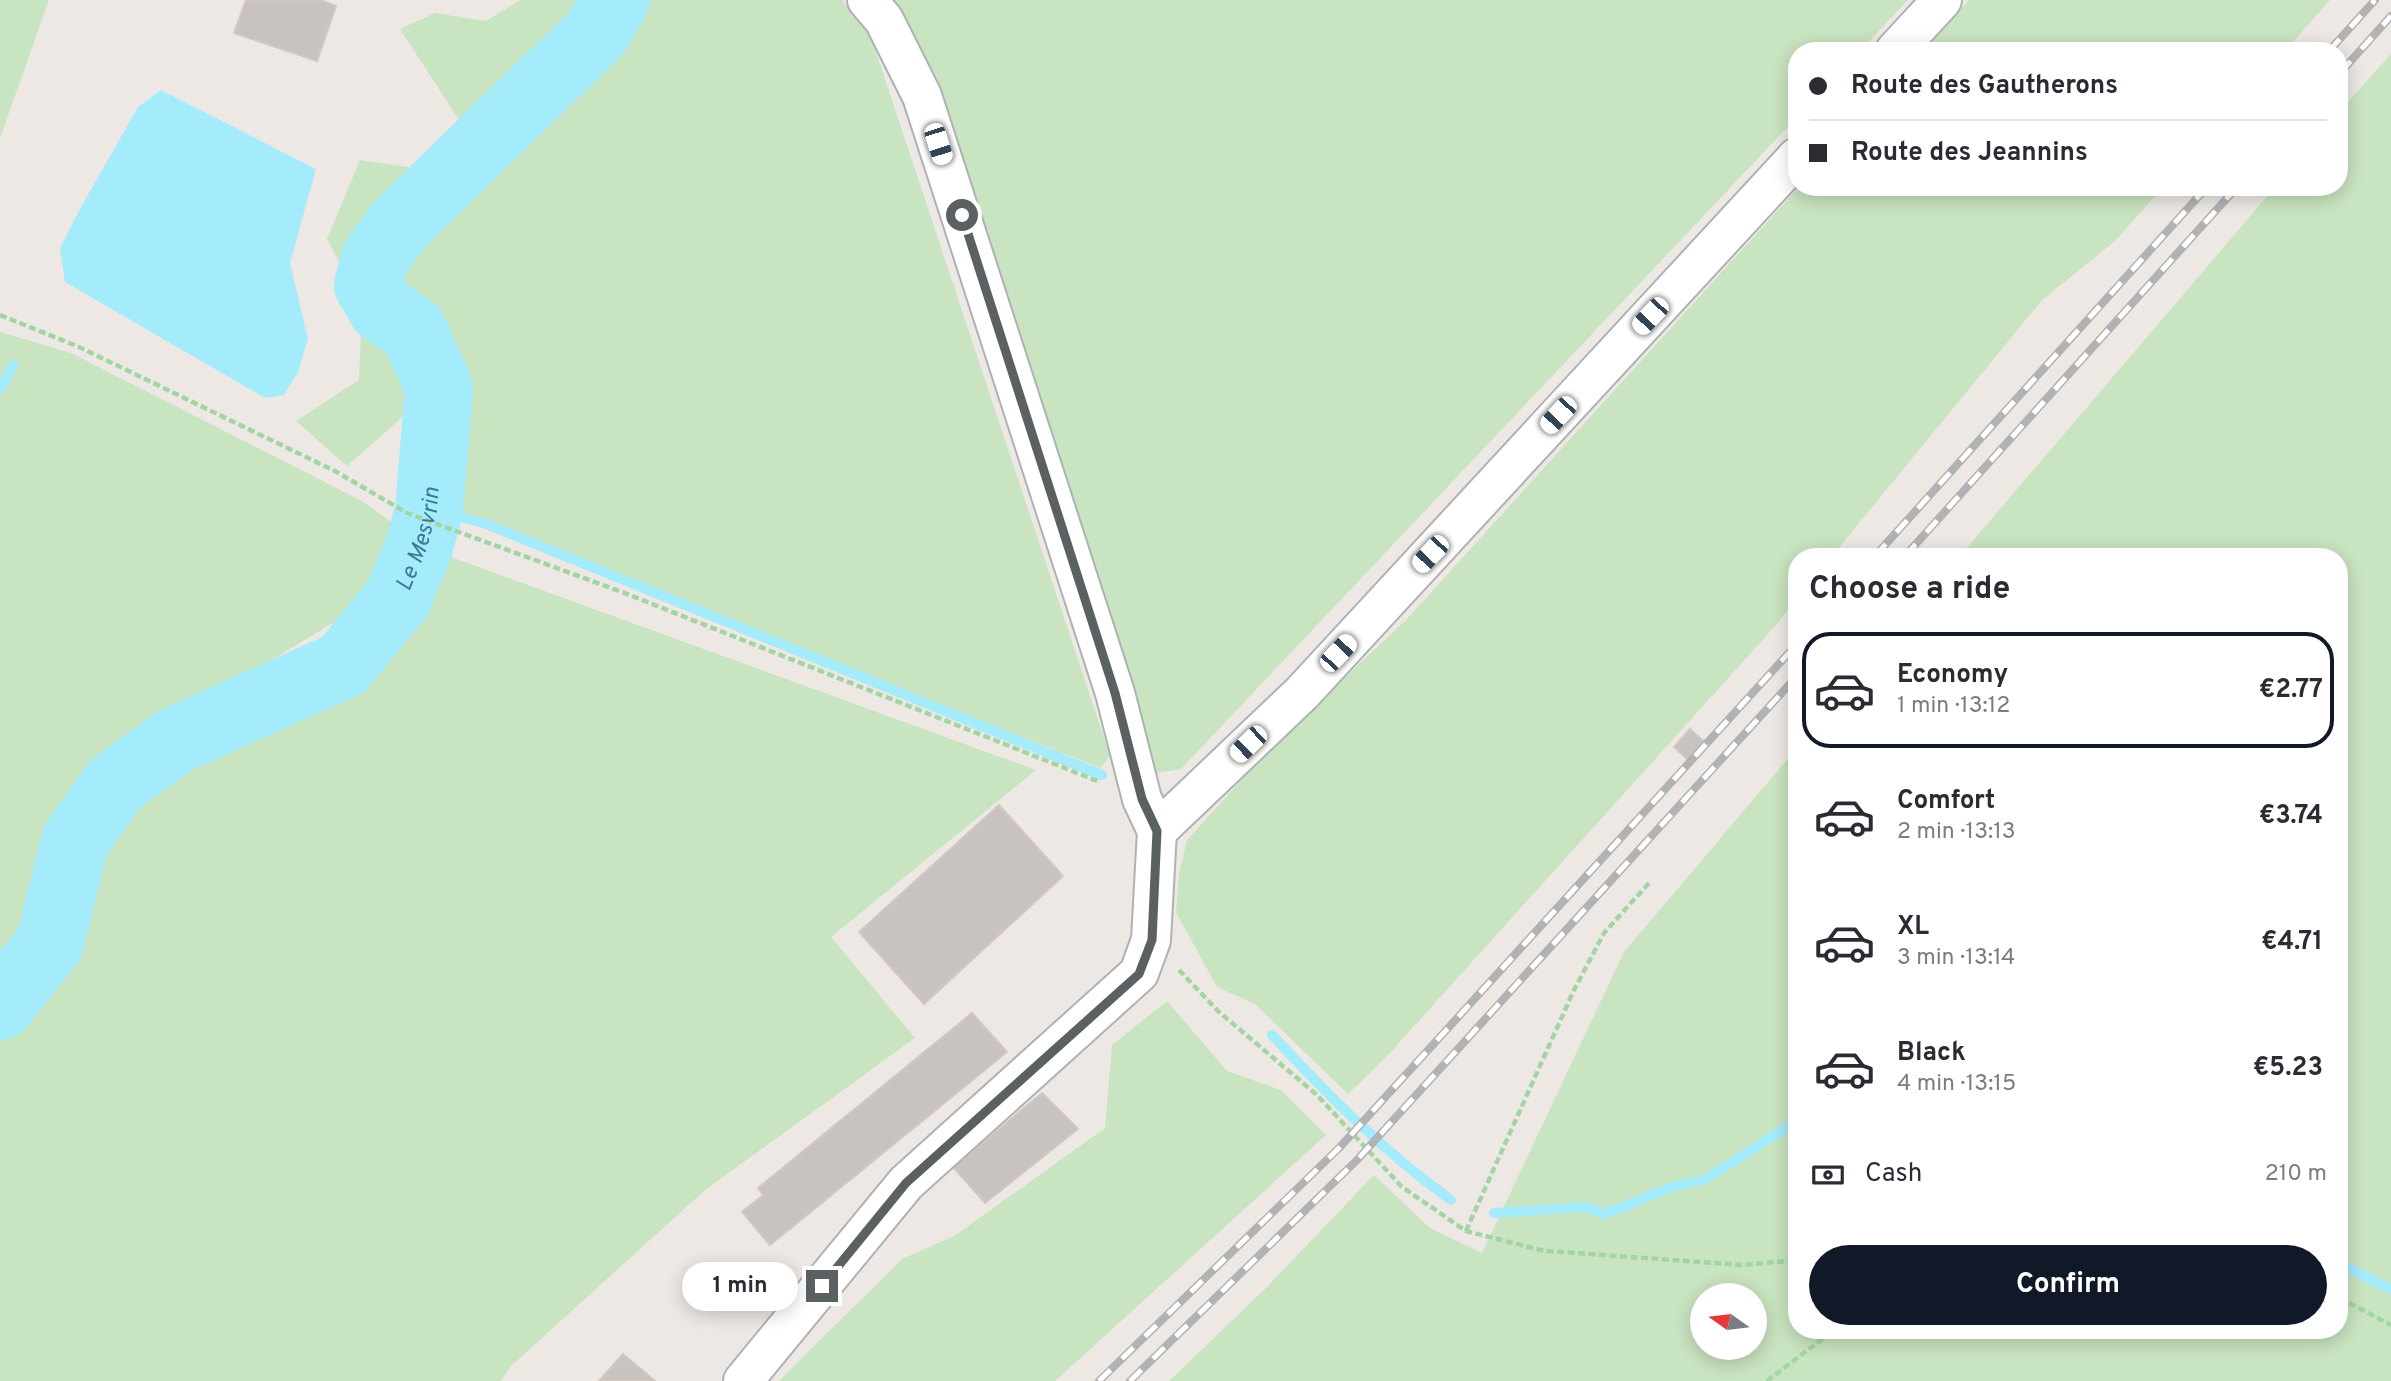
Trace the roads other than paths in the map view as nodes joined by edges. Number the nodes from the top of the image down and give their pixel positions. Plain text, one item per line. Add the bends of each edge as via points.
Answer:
1 (867, 0) edge
2 (1942, 0) edge
3 (1903, 42) edge
4 (1788, 167) edge
5 (1150, 815) junction
6 (743, 1381) edge

1 - 5 street via 884,20 922,96 1115,693
2 - 3 street
4 - 5 street via 1302,693
5 - 6 street via 1152,940 1139,974 906,1183

